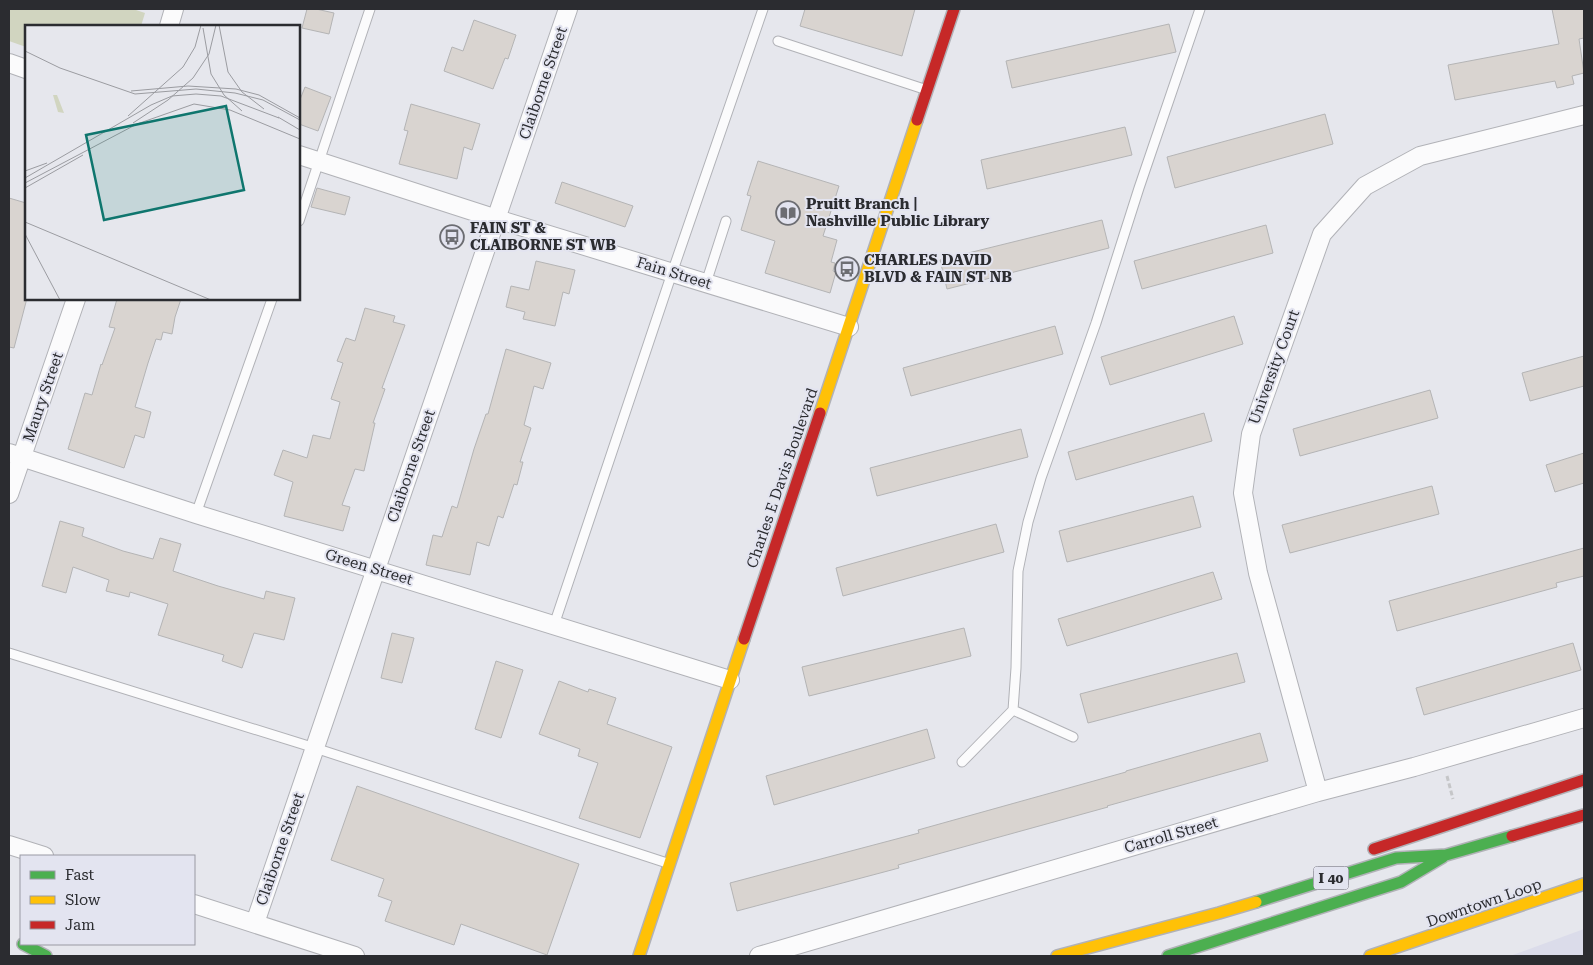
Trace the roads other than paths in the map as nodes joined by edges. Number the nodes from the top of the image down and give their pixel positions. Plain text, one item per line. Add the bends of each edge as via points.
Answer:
1 (174, 9) edge
2 (370, 9) edge
3 (568, 9) edge
4 (763, 9) edge
5 (954, 9) edge
6 (1200, 9) edge
7 (168, 25) edge
8 (778, 41) dead end
9 (9, 63) edge
10 (25, 69) edge
11 (927, 90) junction
12 (1584, 115) edge
13 (300, 155) edge
14 (320, 162) junction
15 (300, 218) edge
16 (497, 219) junction
17 (726, 221) dead end
18 (672, 272) junction
19 (706, 283) junction
20 (76, 300) edge
21 (272, 300) edge
22 (849, 327) junction
23 (15, 456) edge
24 (9, 494) edge
25 (196, 514) junction
26 (376, 569) junction
27 (554, 625) junction
28 (9, 654) edge
29 (730, 680) junction
30 (1013, 710) junction
31 (1584, 718) edge
32 (1073, 737) dead end
33 (315, 748) junction
34 (962, 762) dead end
35 (1584, 780) edge
36 (1318, 792) junction
37 (1584, 815) edge
38 (9, 845) edge
39 (1366, 851) dead end
40 (41, 855) edge
41 (1446, 855) junction
42 (670, 864) junction
43 (1584, 884) edge
44 (1260, 888) dead end
45 (195, 904) edge
46 (1218, 913) junction
47 (255, 923) junction
48 (26, 945) edge
49 (1394, 949) junction
50 (46, 956) edge
51 (355, 956) edge
52 (639, 956) edge
53 (759, 956) edge
54 (1057, 956) edge
55 (1168, 956) edge
56 (1370, 956) edge
57 (1378, 956) edge

1 - 7 street
2 - 14 lane
3 - 16 street, Claiborne Street
4 - 18 lane
5 - 11 main road, Charles E Davis Boulevard
6 - 30 lane via 1028,522 1018,572
8 - 11 lane
9 - 10 street
11 - 22 main road, Charles E Davis Boulevard
12 - 36 street, University Court via 1420,156 1365,186 1322,234 1251,434 1243,493 1258,573
13 - 14 street, Fain Street
14 - 15 lane
14 - 16 street, Fain Street
16 - 18 street, Fain Street
16 - 26 street, Claiborne Street
17 - 19 lane
18 - 19 street, Fain Street
18 - 27 lane
19 - 22 street, Fain Street
20 - 23 street, Maury Street
21 - 25 lane
22 - 29 main road, Charles E Davis Boulevard
23 - 24 street, Maury Street
23 - 25 street, Green Street
25 - 26 street, Green Street
26 - 27 street, Green Street
26 - 33 street, Claiborne Street
27 - 29 street, Green Street
28 - 33 lane
29 - 42 main road, Charles E Davis Boulevard
30 - 32 lane
30 - 34 lane
31 - 36 street, Carroll Street
33 - 42 lane
33 - 47 street, Claiborne Street
35 - 39 main road
36 - 53 street, Carroll Street
37 - 41 main road, I 40
38 - 40 street
41 - 46 main road, I 40 via 1396,858
41 - 55 main road via 1401,882
42 - 52 main road, Charles E Davis Boulevard
43 - 49 main road, Downtown Loop
44 - 46 main road
45 - 47 street
46 - 54 main road, I 40
47 - 51 street
48 - 50 main road
49 - 56 main road
49 - 57 main road

